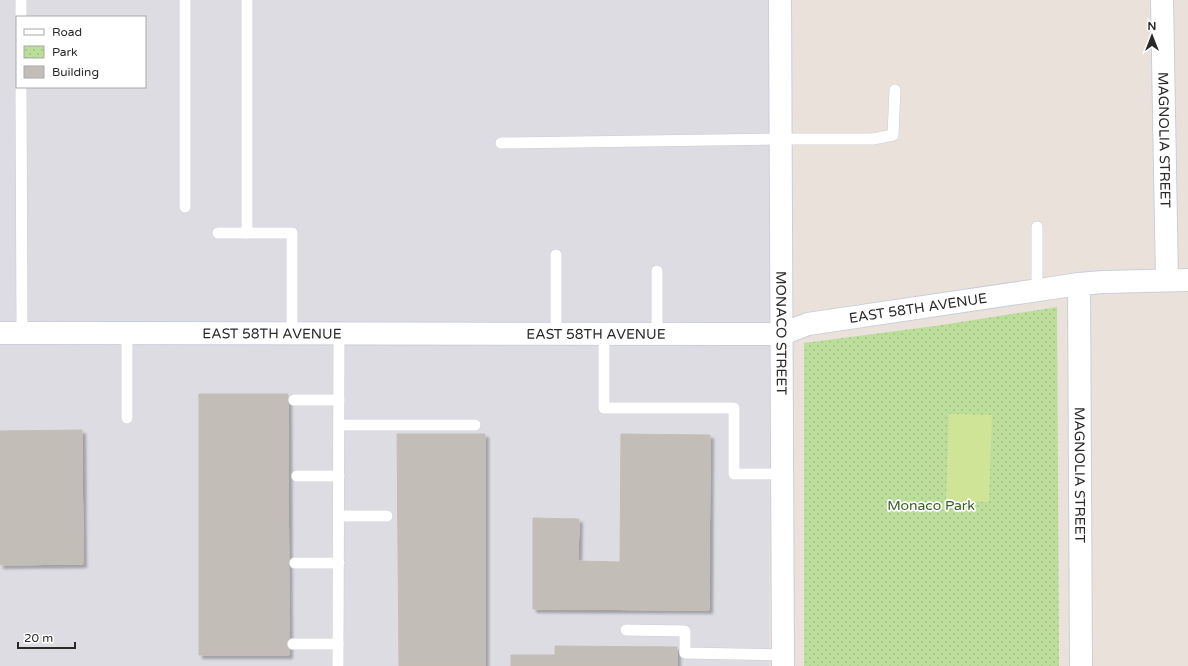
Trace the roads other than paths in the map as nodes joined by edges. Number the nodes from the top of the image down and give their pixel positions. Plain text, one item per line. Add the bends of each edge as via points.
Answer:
1 (21, 0) edge
2 (185, 0) edge
3 (247, 0) edge
4 (780, 0) edge
5 (1162, 0) edge
6 (21, 16) edge
7 (22, 88) edge
8 (895, 90) dead end
9 (781, 139) junction
10 (501, 143) dead end
11 (185, 207) dead end
12 (1037, 227) dead end
13 (218, 233) dead end
14 (247, 233) junction
15 (556, 255) dead end
16 (657, 271) dead end
17 (1178, 280) edge
18 (1079, 284) junction
19 (1037, 289) junction
20 (0, 333) edge
21 (22, 333) junction
22 (127, 333) junction
23 (292, 333) junction
24 (339, 333) junction
25 (556, 333) junction
26 (604, 333) junction
27 (657, 333) junction
28 (782, 334) junction
29 (294, 400) dead end
30 (339, 400) junction
31 (127, 418) dead end
32 (339, 425) junction
33 (475, 425) dead end
34 (782, 474) junction
35 (297, 476) dead end
36 (339, 476) junction
37 (339, 516) junction
38 (387, 516) dead end
39 (295, 563) dead end
40 (339, 563) junction
41 (626, 630) dead end
42 (293, 644) dead end
43 (338, 644) junction
44 (783, 661) edge
45 (338, 666) edge
46 (1082, 666) edge

1 - 6 lane
2 - 11 lane
3 - 14 lane
4 - 9 street, MONACO STREET
5 - 17 street, MAGNOLIA STREET
7 - 21 lane
8 - 9 lane via 893,135 873,139
9 - 10 lane
9 - 28 street, MONACO STREET
12 - 19 lane
13 - 14 lane
14 - 23 lane via 292,233
15 - 25 lane
16 - 27 lane
17 - 18 street, EAST 58TH AVENUE
18 - 19 street, EAST 58TH AVENUE
18 - 46 street, MAGNOLIA STREET
19 - 28 street, EAST 58TH AVENUE via 808,324
20 - 21 street, EAST 58TH AVENUE
21 - 22 street, EAST 58TH AVENUE
22 - 23 street, EAST 58TH AVENUE
22 - 31 lane
23 - 24 street, EAST 58TH AVENUE
24 - 25 street, EAST 58TH AVENUE
24 - 30 lane
25 - 26 street, EAST 58TH AVENUE
26 - 27 street, EAST 58TH AVENUE
26 - 34 lane via 604,408 734,408 734,474
27 - 28 street, EAST 58TH AVENUE
28 - 34 street, MONACO STREET
29 - 30 lane
30 - 32 lane
32 - 33 lane
32 - 36 lane
34 - 44 street, MONACO STREET
35 - 36 lane
36 - 37 lane
37 - 38 lane
37 - 40 lane
39 - 40 lane
40 - 43 lane
41 - 44 lane via 685,631 685,653
42 - 43 lane
43 - 45 lane

